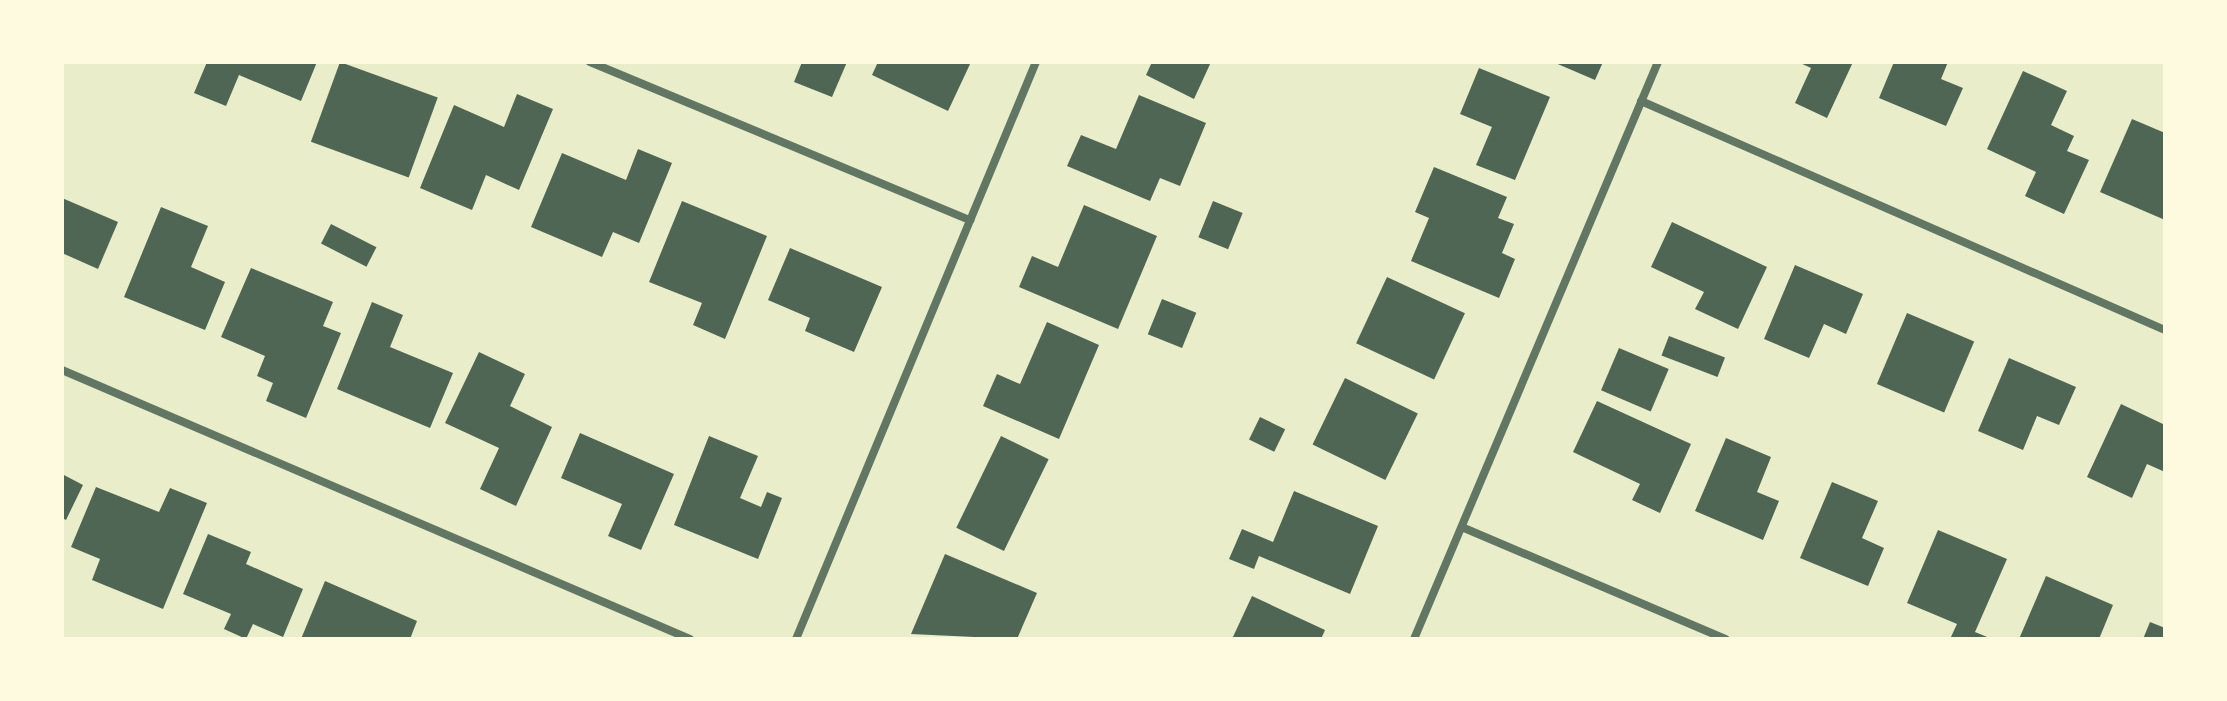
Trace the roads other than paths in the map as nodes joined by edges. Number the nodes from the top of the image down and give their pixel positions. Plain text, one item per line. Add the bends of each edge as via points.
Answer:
1 (590, 62) edge
2 (1036, 62) edge
3 (1658, 62) edge
4 (1641, 101) junction
5 (970, 220) junction
6 (2165, 330) edge
7 (62, 370) edge
8 (1464, 528) junction
9 (690, 639) edge
10 (796, 639) edge
11 (1414, 639) edge
12 (1725, 639) edge

1 - 5 street
2 - 5 street
3 - 4 street
4 - 6 street
4 - 8 street
5 - 10 street
7 - 9 street
8 - 11 street
8 - 12 street

